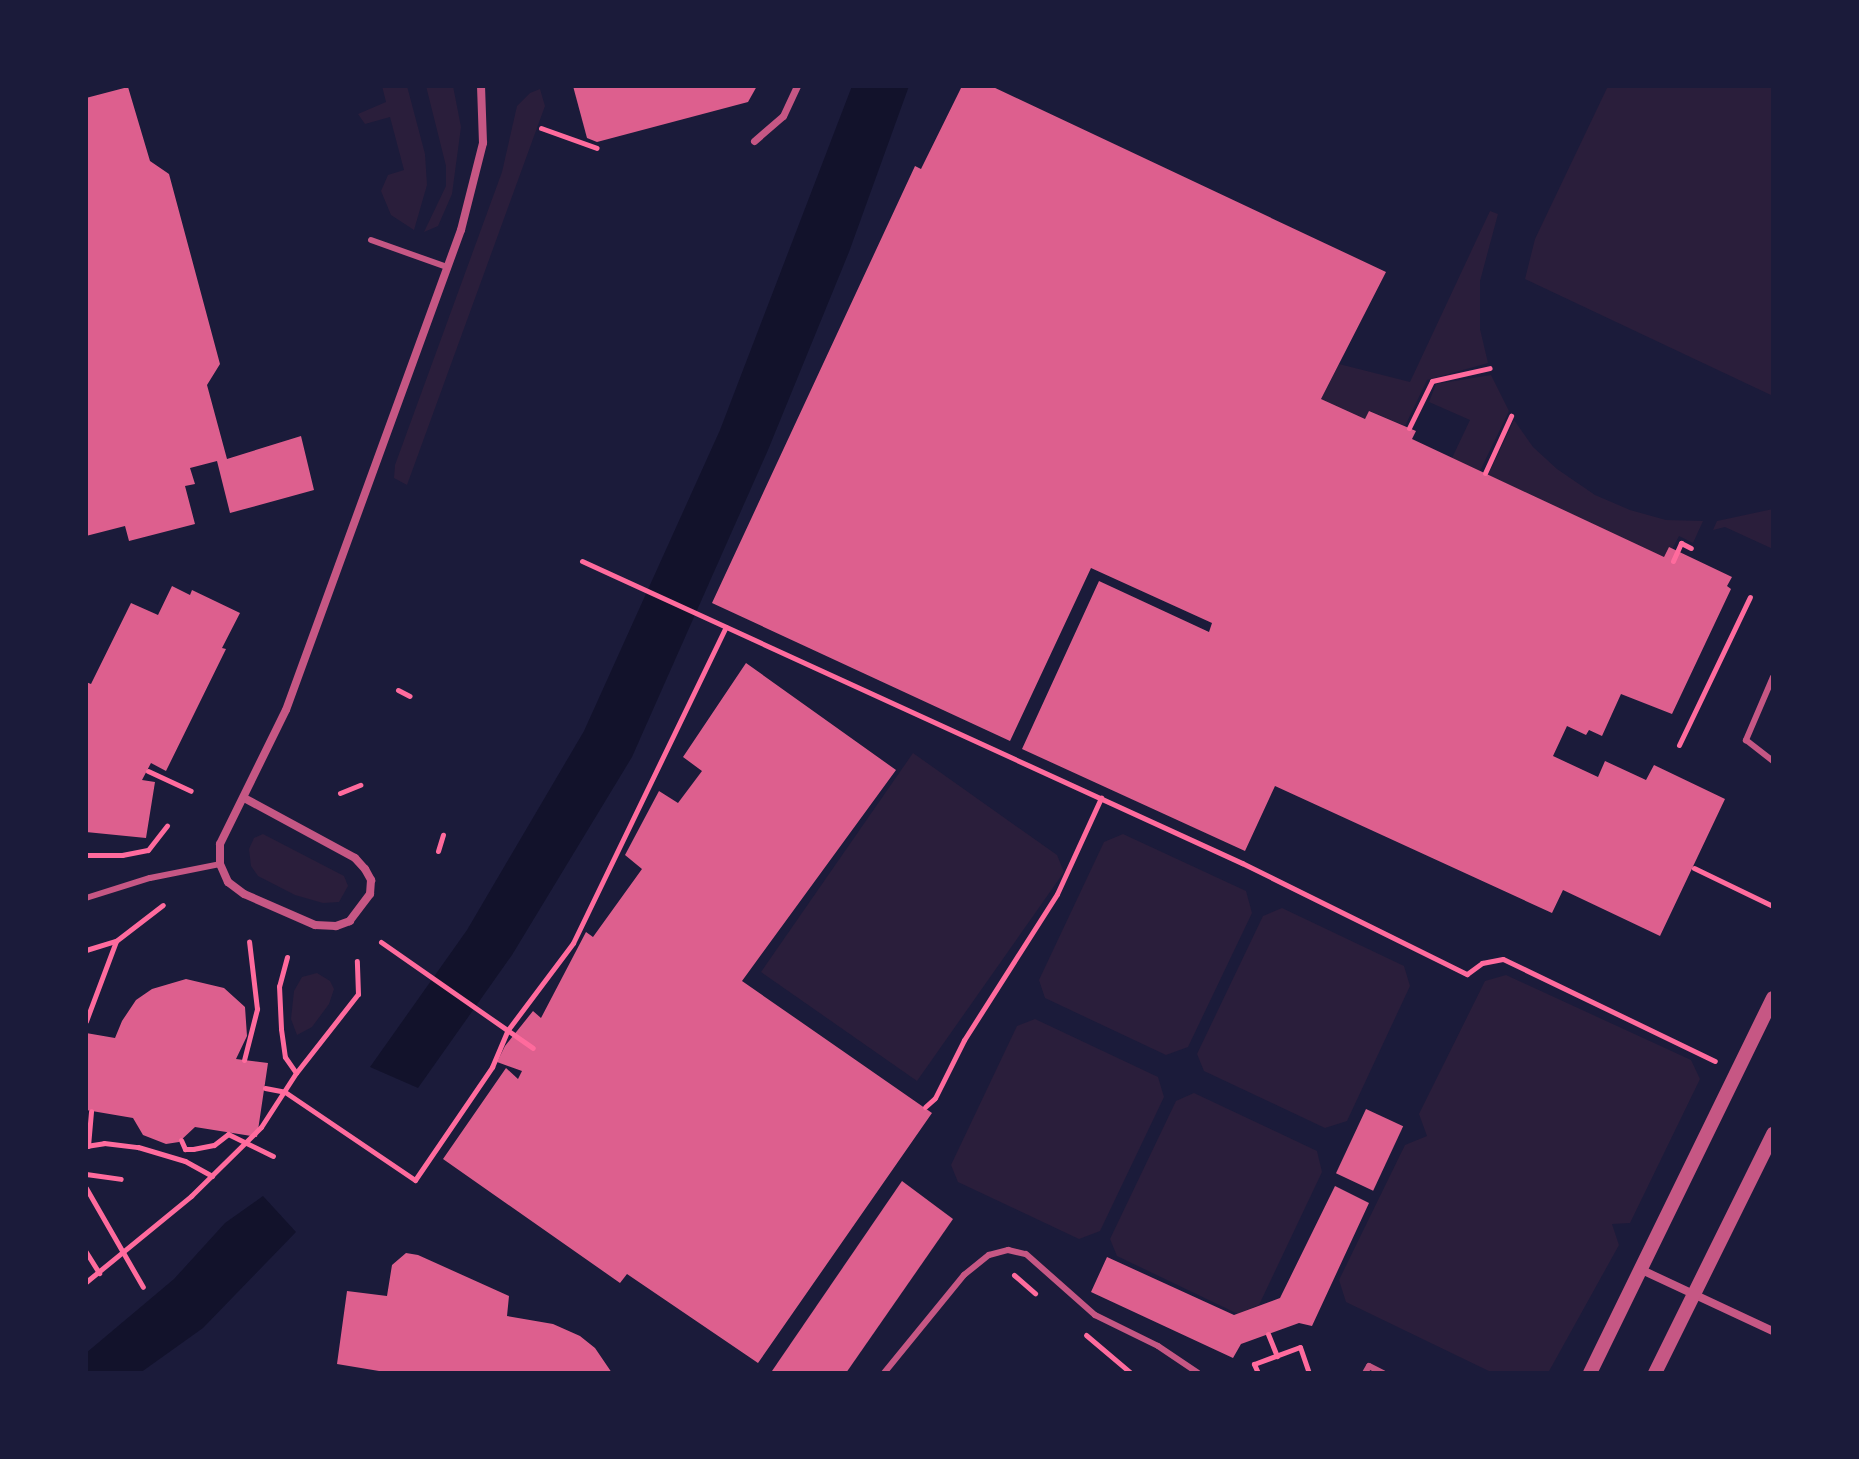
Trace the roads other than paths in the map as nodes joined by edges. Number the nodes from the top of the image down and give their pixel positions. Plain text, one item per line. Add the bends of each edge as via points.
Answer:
1 (481, 86) edge
2 (797, 86) edge
3 (754, 141) dead end
4 (371, 240) dead end
5 (447, 267) junction
6 (1773, 677) edge
7 (1773, 761) edge
8 (246, 799) junction
9 (220, 864) junction
10 (86, 898) edge
11 (1773, 998) edge
12 (1773, 1134) edge
13 (1642, 1270) junction
14 (1695, 1295) junction
15 (1773, 1331) edge
16 (884, 1373) edge
17 (1198, 1373) edge
18 (1365, 1373) edge
19 (1383, 1373) edge
20 (1590, 1373) edge
21 (1655, 1373) edge

1 - 5 street via 479,170
2 - 3 street via 783,116
4 - 5 lane
5 - 8 street via 286,710
6 - 7 lane via 1746,740
8 - 9 street via 220,844
8 - 9 street via 355,858 371,880 370,894 350,921 315,925 244,894 228,882
9 - 10 lane
11 - 13 street
12 - 14 street
13 - 14 street
13 - 20 street
14 - 15 street
14 - 21 street
16 - 17 lane via 964,1275 989,1255 1008,1250 1026,1254 1095,1315
18 - 19 lane via 1369,1366

